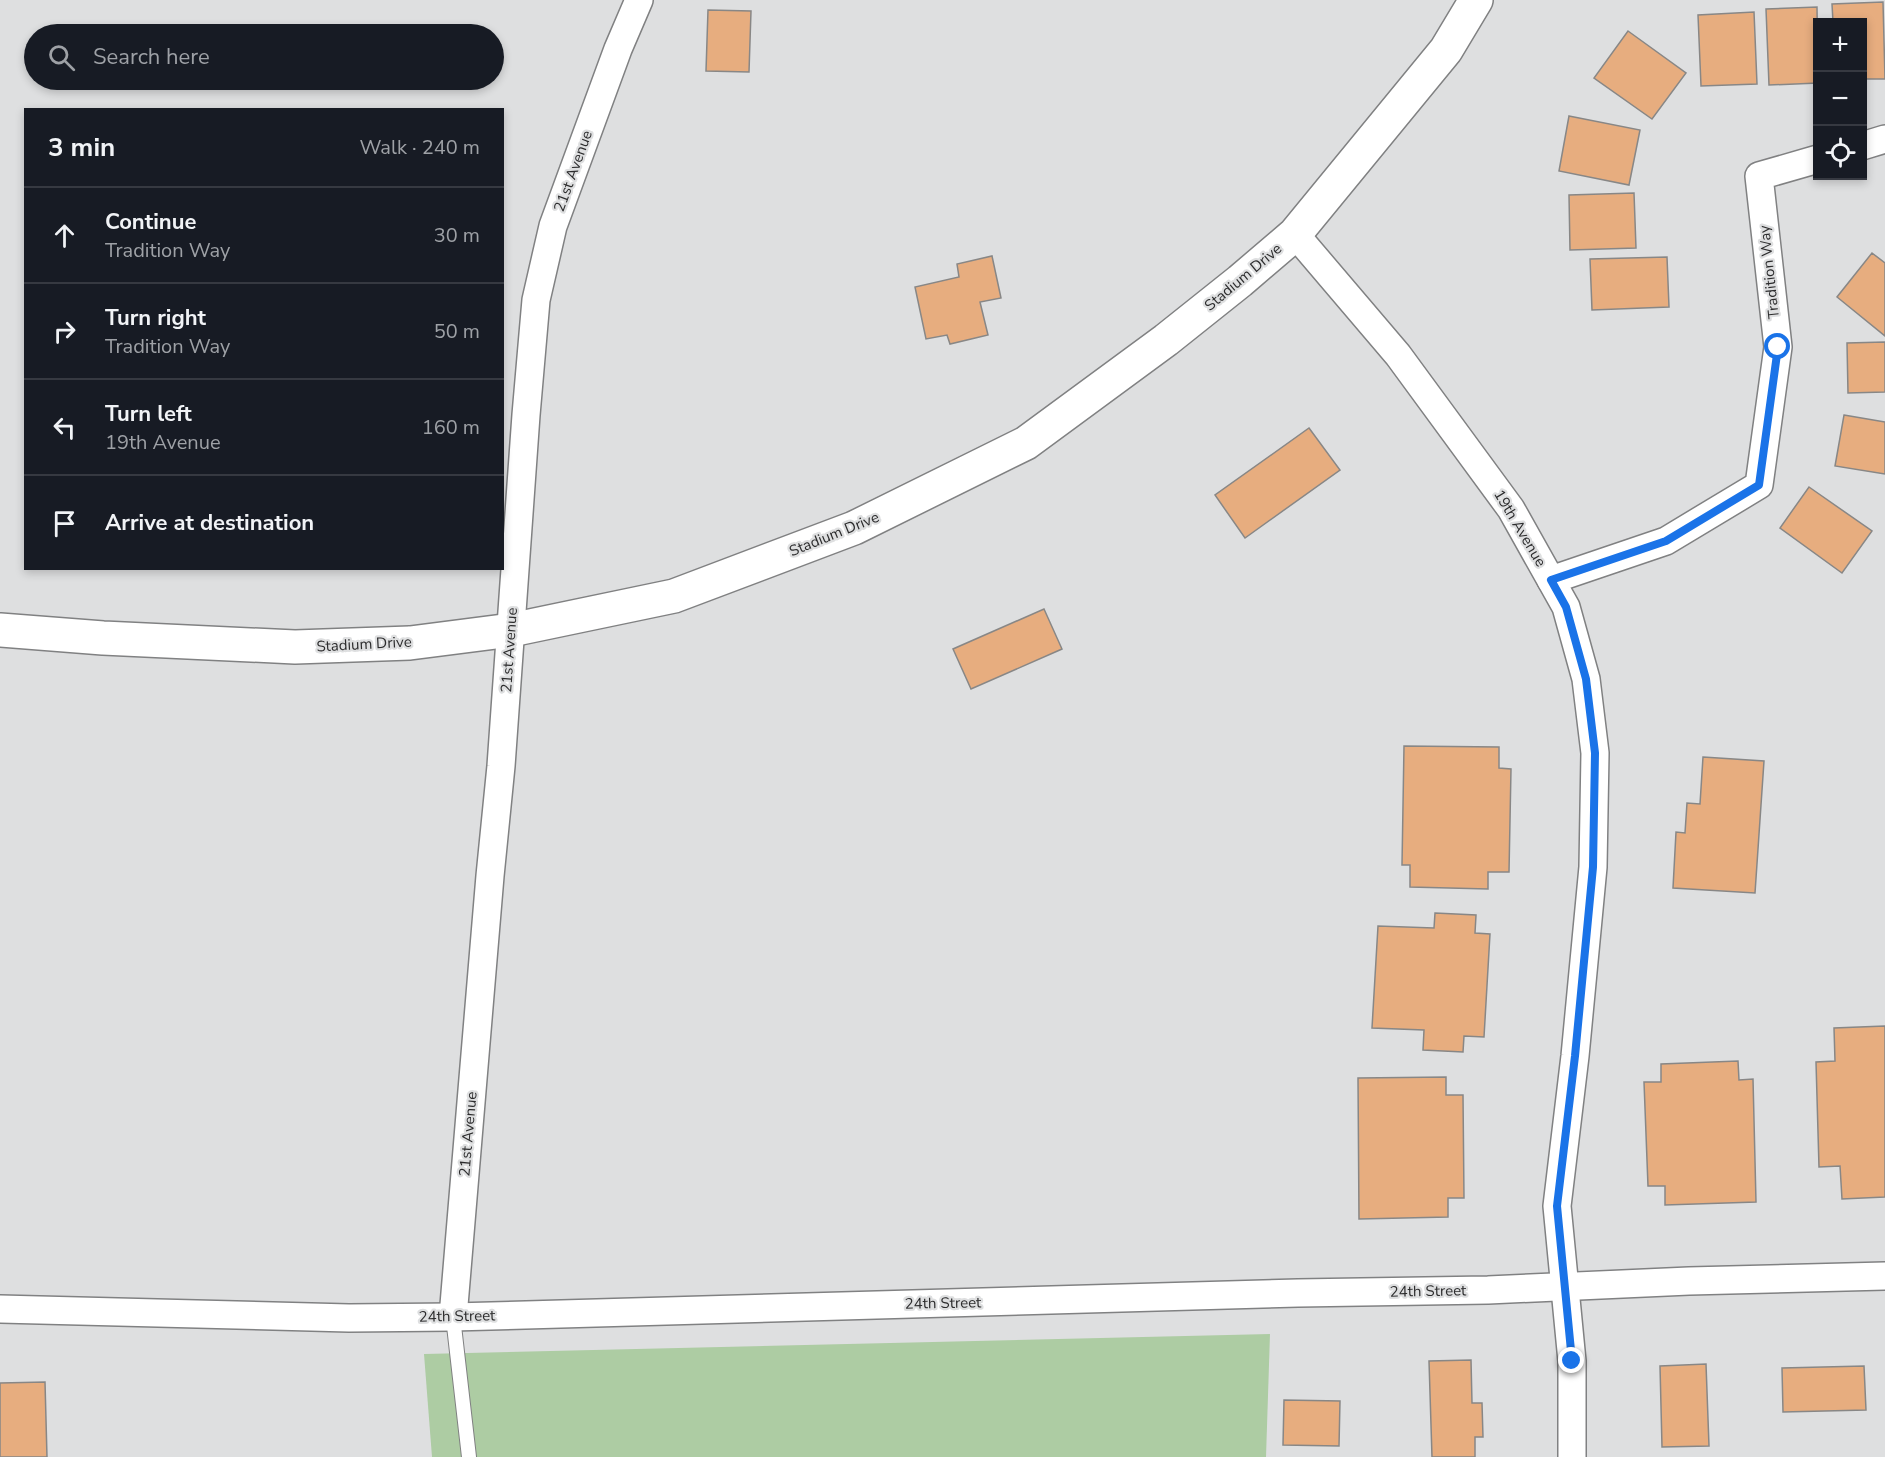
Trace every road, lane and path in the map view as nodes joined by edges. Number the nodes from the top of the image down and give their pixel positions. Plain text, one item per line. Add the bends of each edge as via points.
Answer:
1 (639, 0) edge
2 (1476, 0) edge
3 (1885, 139) edge
4 (1867, 145) edge
5 (1813, 160) edge
6 (1295, 234) junction
7 (1551, 580) junction
8 (0, 630) edge
9 (511, 630) junction
10 (1885, 1276) edge
11 (1564, 1287) junction
12 (0, 1309) edge
13 (453, 1317) junction
14 (469, 1457) edge
15 (1572, 1457) edge

1 - 9 street, 21st Avenue via 553,226 536,300
2 - 6 street, Stadium Drive via 1446,50
3 - 4 street
5 - 7 street, Tradition Way via 1759,176 1778,347 1759,485 1666,541
6 - 7 street, 19th Avenue via 1398,355 1511,509
6 - 9 street, Stadium Drive via 1175,332 1026,443 854,528 674,596
7 - 11 street, 19th Avenue via 1566,607 1586,679 1595,753 1593,867 1557,1206
8 - 9 street, Stadium Drive via 295,647 410,643
9 - 13 street, 21st Avenue
10 - 11 street, 24th Street
11 - 13 street, 24th Street
11 - 15 street, 19th Avenue via 1572,1361
12 - 13 street, 24th Street
13 - 14 lane

